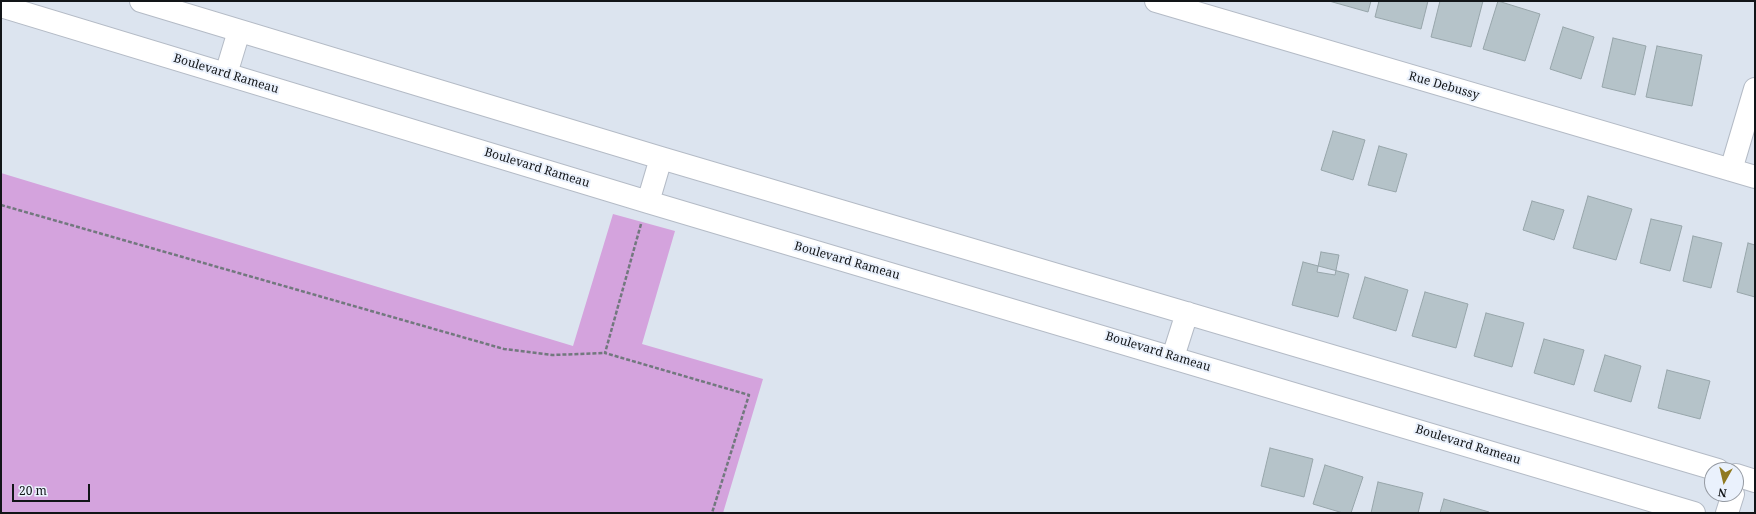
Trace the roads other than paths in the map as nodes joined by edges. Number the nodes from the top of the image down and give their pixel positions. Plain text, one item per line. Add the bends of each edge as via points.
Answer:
1 (141, 1) edge
2 (1156, 1) edge
3 (1, 6) edge
4 (239, 31) junction
5 (226, 74) junction
6 (1755, 89) edge
7 (661, 158) junction
8 (1731, 170) junction
9 (1755, 177) edge
10 (645, 210) junction
11 (1186, 313) junction
12 (1173, 357) junction
13 (1704, 466) edge
14 (1732, 502) edge
15 (1694, 513) edge
16 (1728, 513) edge

1 - 4 street
2 - 8 street, Rue Debussy
3 - 5 street, Boulevard Rameau
4 - 5 street
4 - 7 street
5 - 10 street, Boulevard Rameau
6 - 8 street
7 - 10 street
7 - 11 street
8 - 9 street, Rue Debussy
10 - 12 street, Boulevard Rameau
11 - 12 street
11 - 13 street
12 - 15 street, Boulevard Rameau
14 - 16 street

